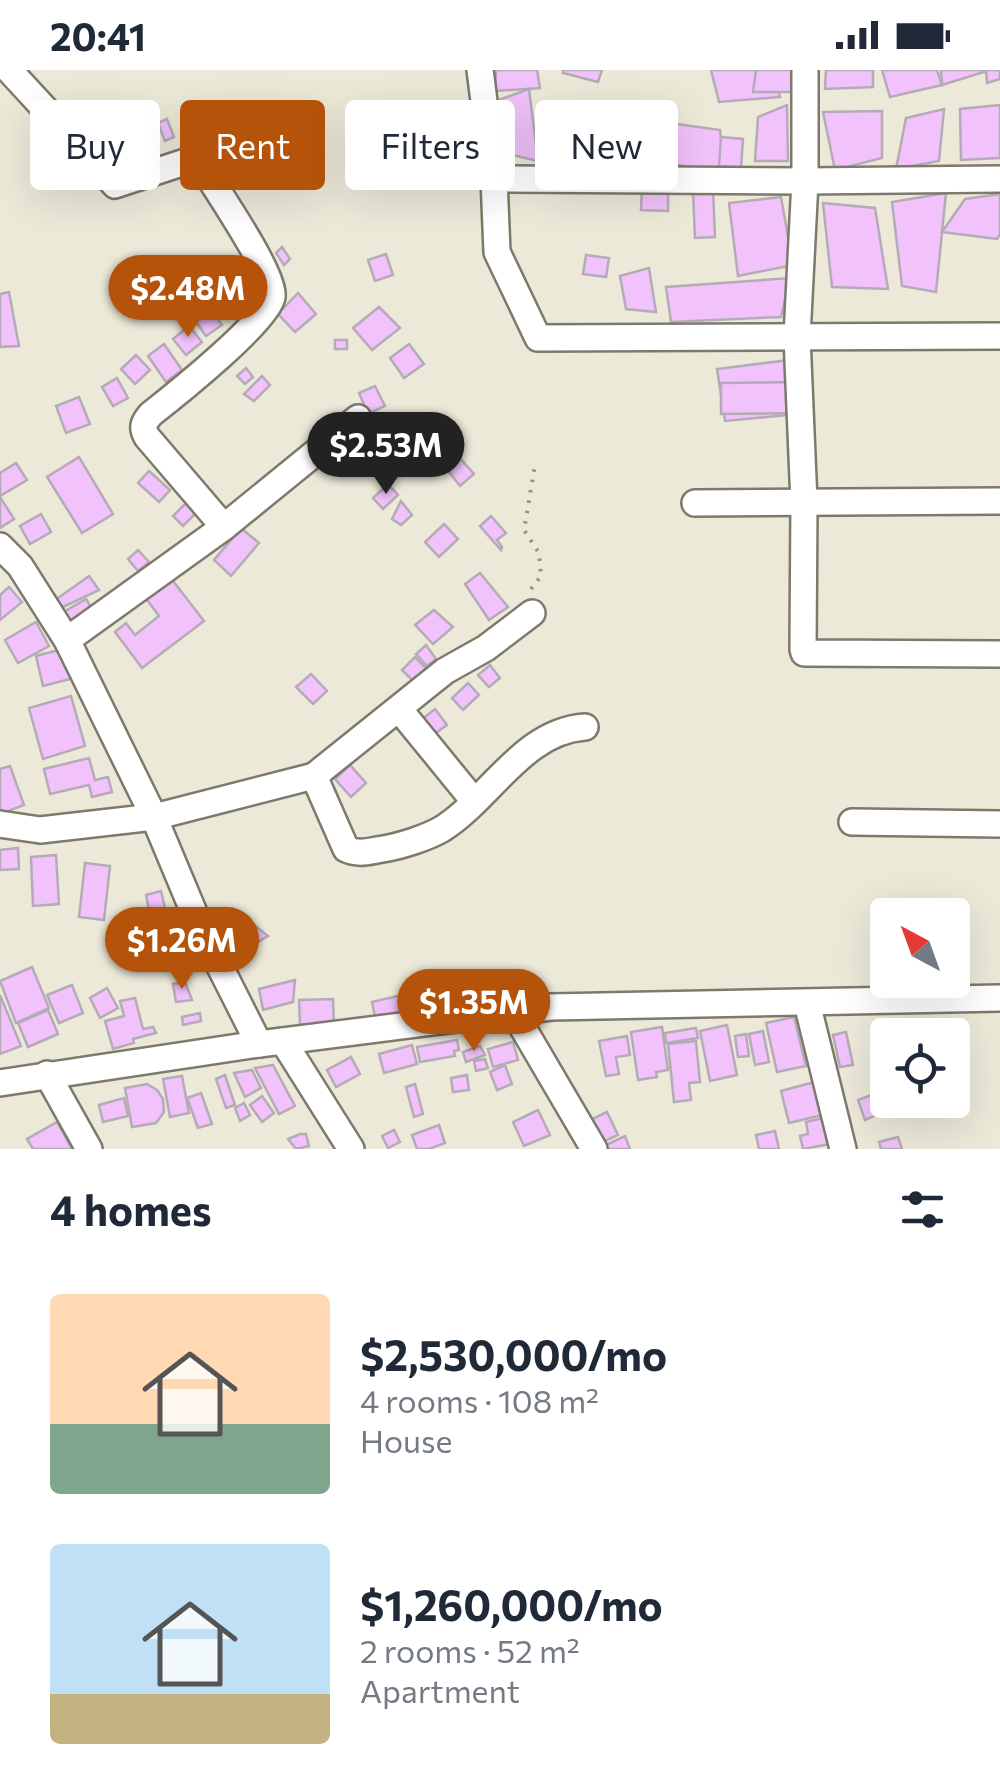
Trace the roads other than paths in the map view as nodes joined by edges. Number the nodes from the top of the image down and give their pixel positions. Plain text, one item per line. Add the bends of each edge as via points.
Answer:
1 (10, 70) edge
2 (480, 70) edge
3 (805, 70) edge
4 (484, 100) edge
5 (515, 178) edge
6 (1000, 179) edge
7 (805, 181) junction
8 (494, 190) edge
9 (1000, 336) edge
10 (798, 337) junction
11 (358, 418) dead end
12 (1000, 501) edge
13 (696, 503) dead end
14 (804, 503) junction
15 (224, 527) junction
16 (0, 546) edge
17 (532, 613) road end
18 (68, 640) junction
19 (1000, 654) edge
20 (399, 709) junction
21 (584, 727) dead end
22 (314, 776) junction
23 (474, 801) junction
24 (154, 817) junction
25 (852, 822) dead end
26 (0, 824) edge
27 (1000, 824) edge
28 (1000, 998) edge
29 (807, 1003) junction
30 (513, 1011) junction
31 (271, 1042) junction
32 (48, 1074) junction
33 (0, 1083) edge
34 (89, 1149) edge
35 (350, 1149) edge
36 (594, 1149) edge
37 (843, 1149) edge

1 - 15 street via 115,185 196,162 256,252 272,290 269,304 218,360 151,414 143,431
2 - 4 street
3 - 7 street
5 - 7 street
6 - 7 street
7 - 10 street
8 - 10 street via 497,252 538,338
9 - 10 street
10 - 14 street
11 - 15 street
12 - 14 street
13 - 14 street
14 - 19 street via 804,652
15 - 18 street
16 - 18 street
17 - 20 street
18 - 24 street
20 - 22 street
20 - 23 street
21 - 23 street via 540,743
22 - 23 street via 346,849 356,854 441,829
22 - 24 street
24 - 26 street via 40,830
24 - 31 street via 200,927
25 - 27 street
28 - 29 street
29 - 30 street
29 - 37 street
30 - 31 street
30 - 36 street
31 - 32 street
31 - 35 street
32 - 33 street
32 - 34 street

